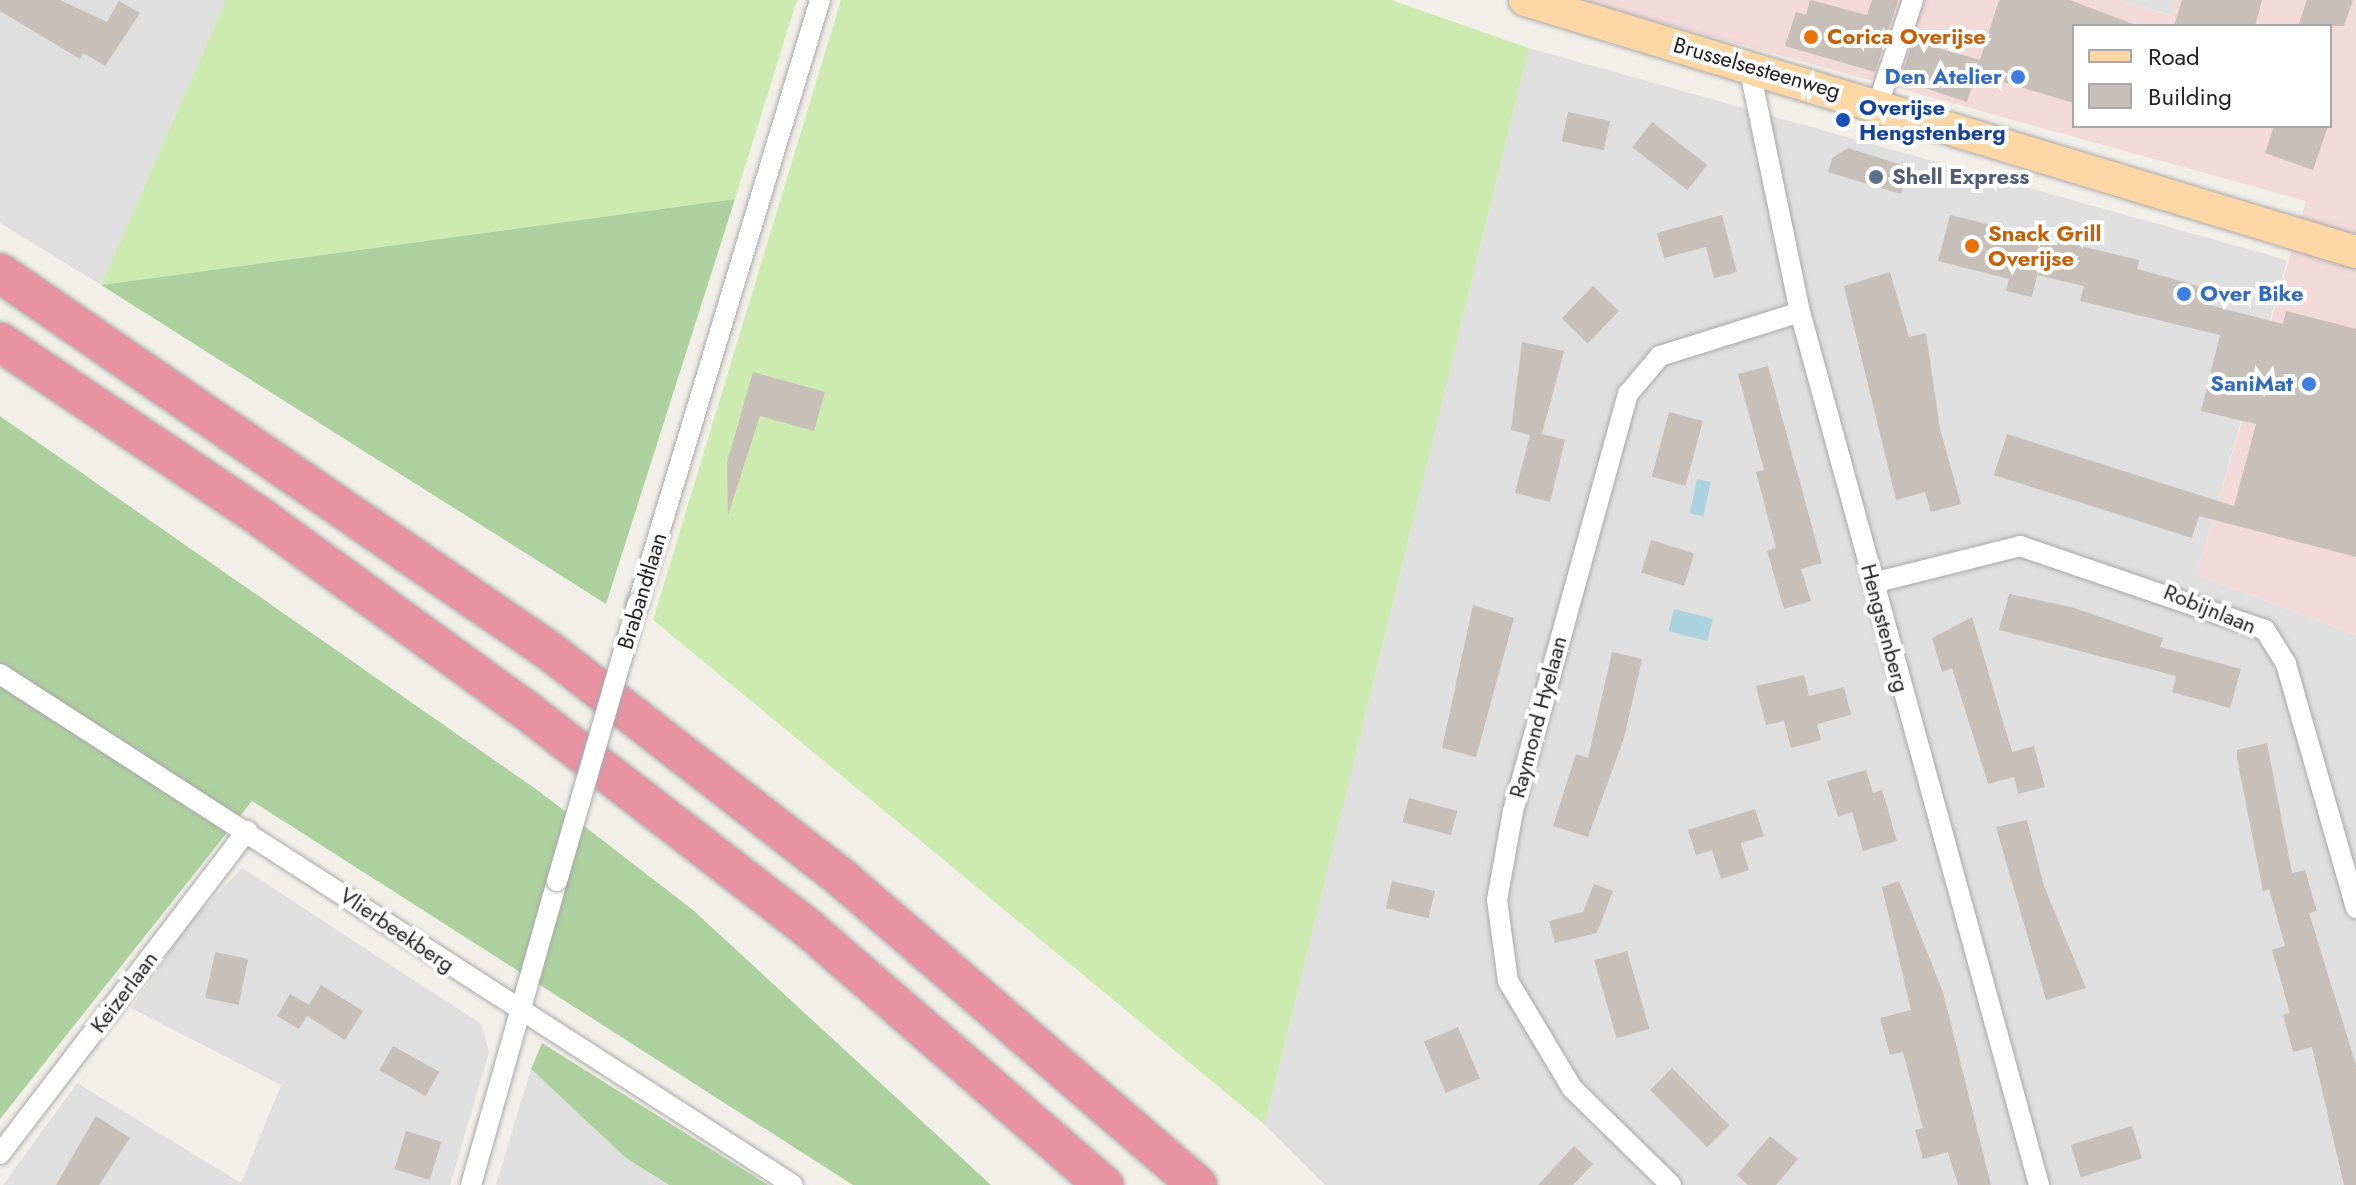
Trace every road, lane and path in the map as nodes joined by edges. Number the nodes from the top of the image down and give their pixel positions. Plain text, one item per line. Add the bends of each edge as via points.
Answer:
1 (820, 0) edge
2 (1525, 0) edge
3 (1913, 0) edge
4 (1749, 66) junction
5 (1878, 104) junction
6 (2356, 252) edge
7 (0, 273) edge
8 (1800, 312) junction
9 (0, 342) edge
10 (1873, 583) junction
11 (0, 674) edge
12 (247, 831) junction
13 (2356, 908) edge
14 (522, 1013) junction
15 (0, 1154) edge
16 (471, 1185) edge
17 (793, 1185) edge
18 (1104, 1185) edge
19 (1197, 1185) edge
20 (1671, 1185) edge
21 (2039, 1185) edge

1 - 14 street, Brabandtlaan, bridge via 638,603
2 - 4 main road, Brusselsesteenweg
3 - 5 street
4 - 5 main road, Brusselsesteenweg
4 - 8 street, Hengstenberg
5 - 6 main road, Brusselsesteenweg
7 - 19 highway via 548,650 844,880
8 - 10 street, Hengstenberg
8 - 20 street, Raymond Hyelaan via 1660,356 1628,394 1525,765 1497,900 1508,981 1572,1088
9 - 18 highway via 263,519 522,707 809,929
10 - 13 street, Robijnlaan via 2020,546 2265,630 2286,664
10 - 21 street, Hengstenberg
11 - 12 street, Vlierbeekberg
12 - 14 street, Vlierbeekberg
12 - 15 street, Keizerlaan
14 - 16 street, Brabandtlaan
14 - 17 street, Vlierbeekberg

